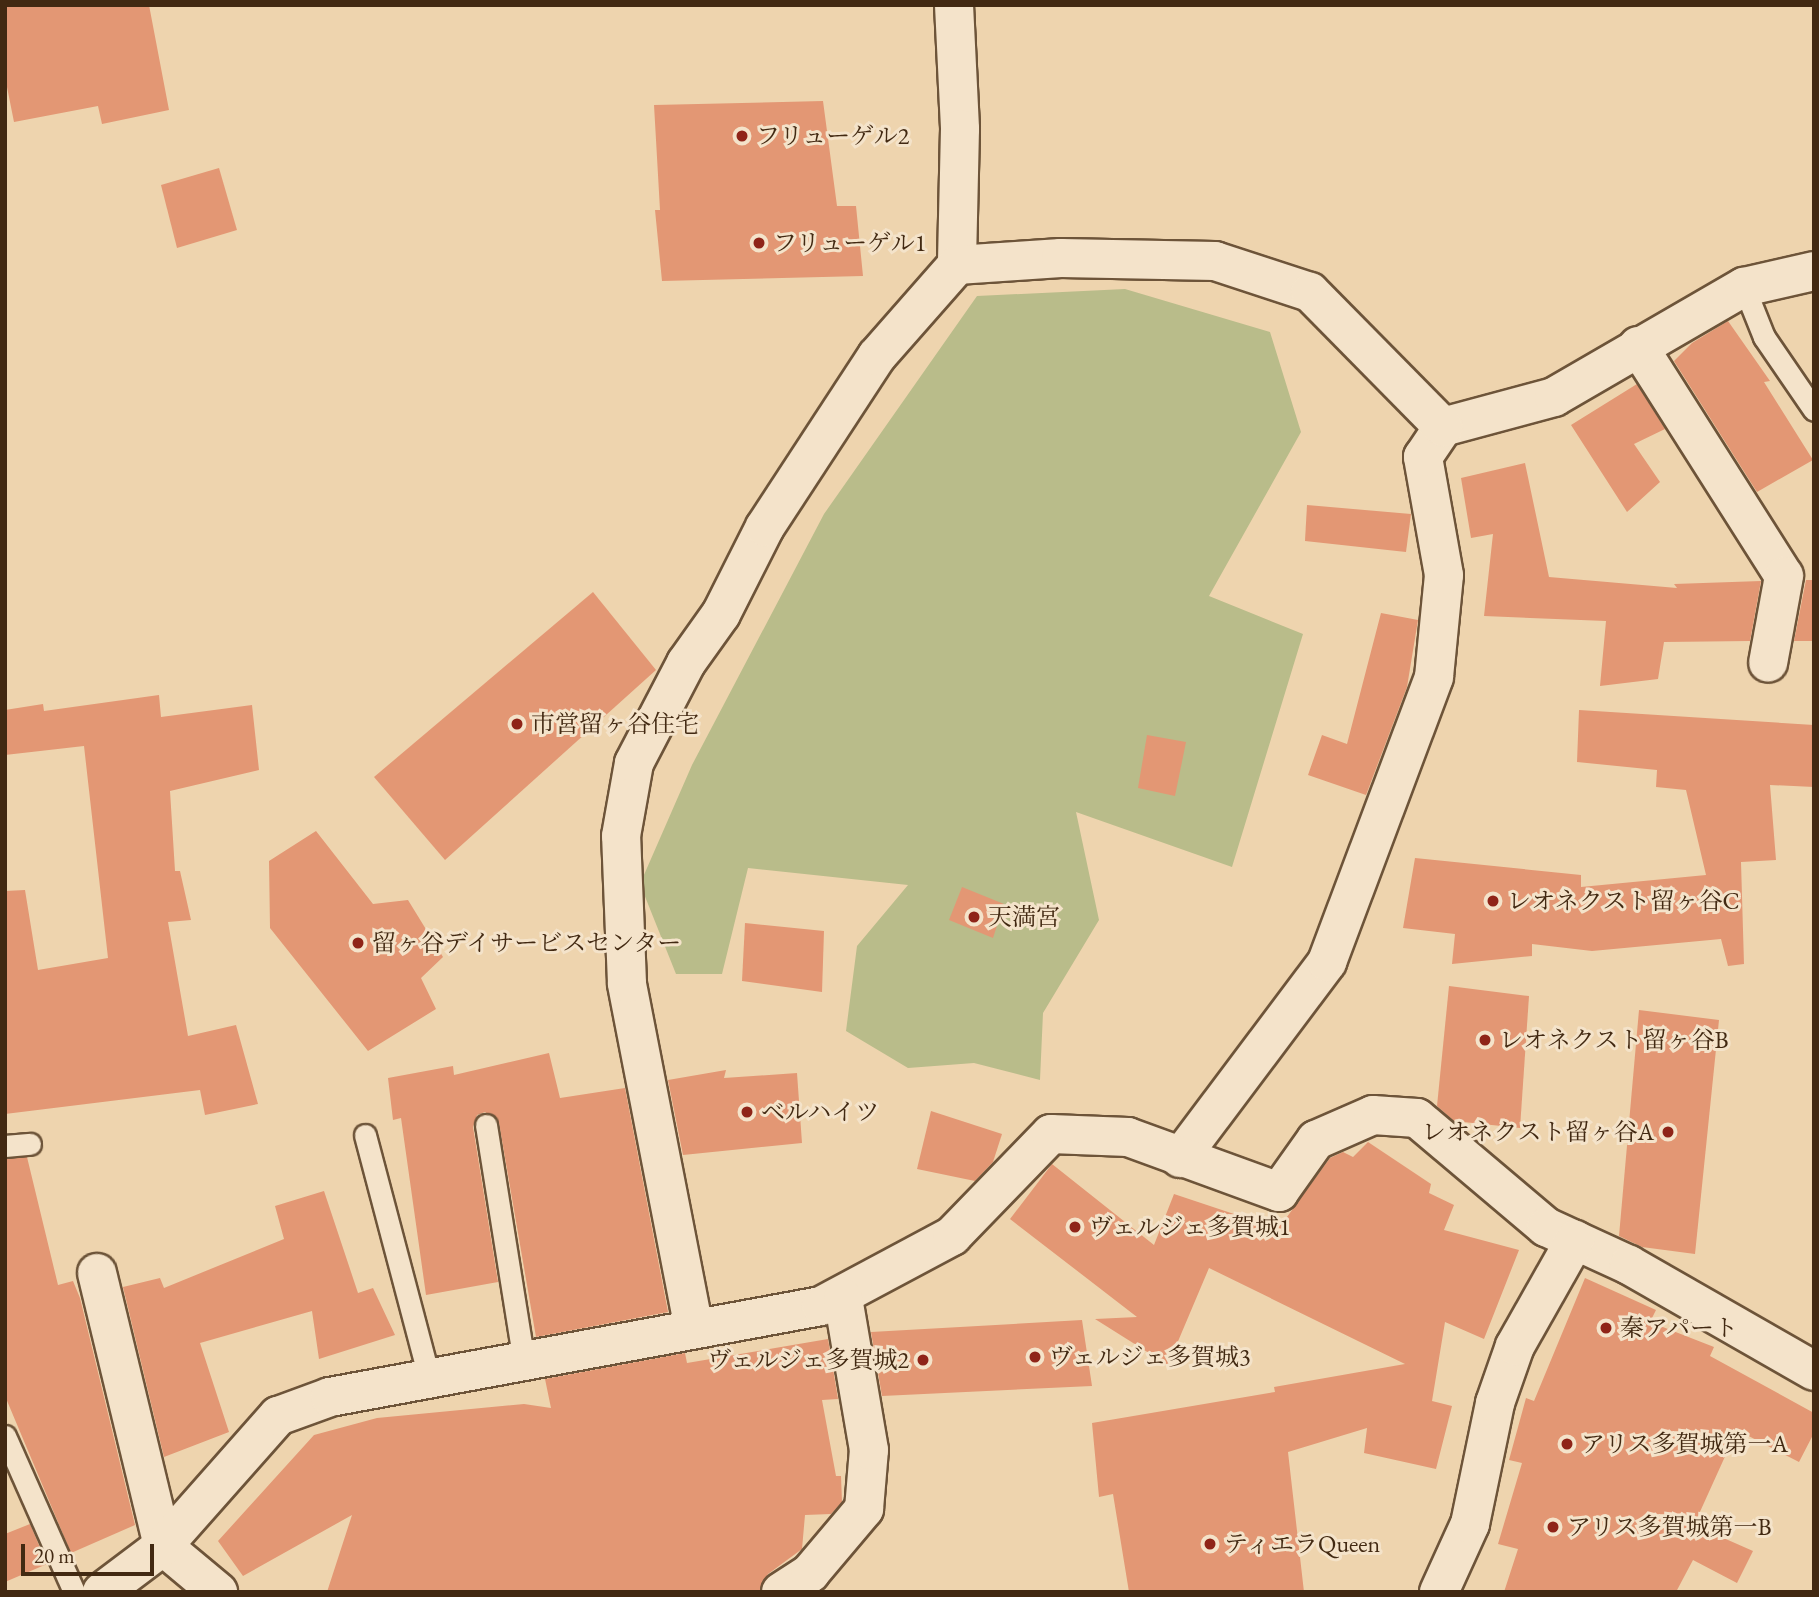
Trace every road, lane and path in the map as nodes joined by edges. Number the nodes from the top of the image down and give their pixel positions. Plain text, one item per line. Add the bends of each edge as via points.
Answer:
1 (954, 5) edge
2 (957, 265) junction
3 (1814, 271) edge
4 (1744, 287) junction
5 (1638, 346) junction
6 (1814, 410) edge
7 (1443, 427) junction
8 (1768, 663) dead end
9 (486, 1125) dead end
10 (365, 1135) dead end
11 (30, 1144) dead end
12 (5, 1146) edge
13 (1180, 1158) junction
14 (1575, 1240) junction
15 (97, 1273) dead end
16 (843, 1298) junction
17 (694, 1329) junction
18 (524, 1361) junction
19 (1814, 1371) edge
20 (429, 1378) junction
21 (5, 1436) edge
22 (163, 1546) junction
23 (801, 1585) edge
24 (74, 1592) edge
25 (102, 1592) edge
26 (218, 1592) edge
27 (1439, 1592) edge

1 - 2 street via 960,129
2 - 7 street via 1061,258 1215,261 1310,292
2 - 17 street via 877,356 788,493 721,614 686,663 634,763 621,836 627,983
3 - 4 street
4 - 5 street
4 - 6 lane via 1763,337
5 - 7 street via 1554,397
5 - 8 street via 1784,576
7 - 13 street via 1423,457 1444,575 1434,677 1327,962
9 - 18 lane
10 - 20 lane
11 - 12 lane
13 - 14 street via 1279,1192 1316,1140 1373,1115 1417,1118 1546,1227
13 - 16 street via 1128,1136 1051,1134 952,1236
14 - 19 street via 1749,1331
14 - 27 street via 1516,1346 1495,1403 1470,1524
15 - 22 street
16 - 17 street
16 - 23 street via 869,1450 863,1509
17 - 18 street
18 - 20 street
20 - 22 street via 330,1397 278,1416
21 - 24 lane
22 - 25 street
22 - 26 street

